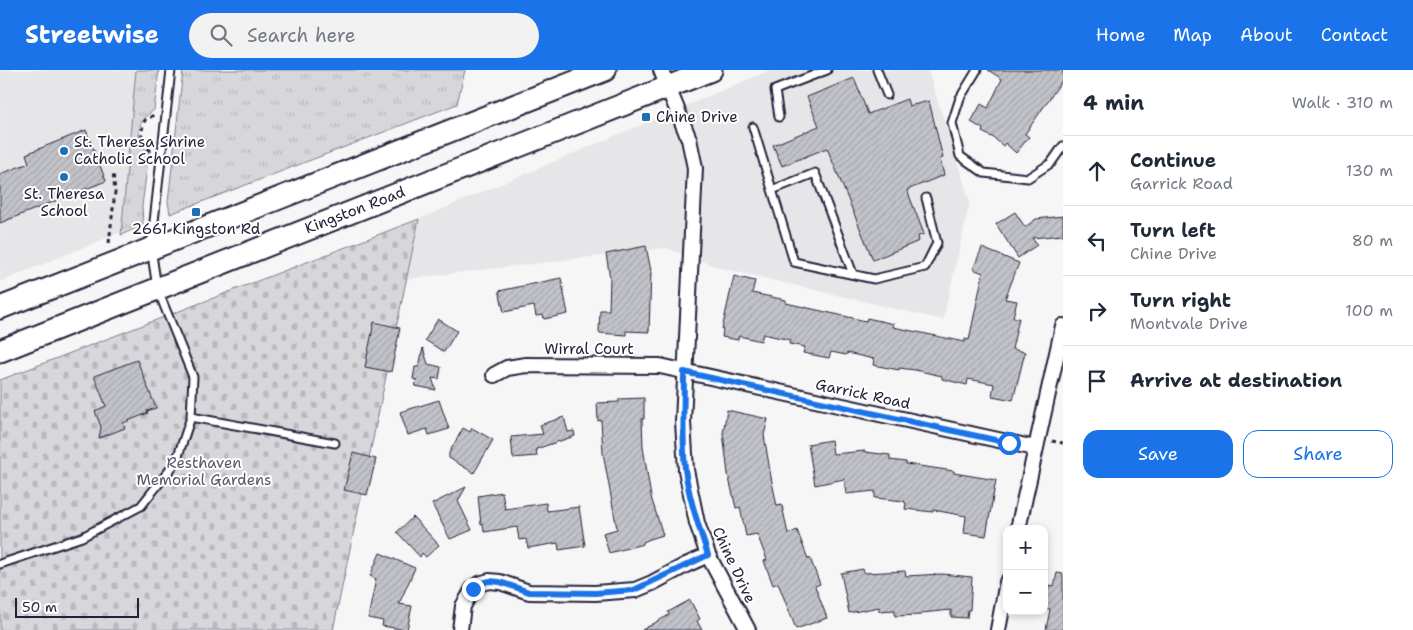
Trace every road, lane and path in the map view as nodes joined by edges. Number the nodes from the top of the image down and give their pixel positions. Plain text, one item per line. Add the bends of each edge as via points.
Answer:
1 (171, 70) edge
2 (605, 70) edge
3 (711, 70) edge
4 (827, 70) edge
5 (877, 70) edge
6 (977, 70) edge
7 (665, 78) edge
8 (887, 95) dead end
9 (779, 117) dead end
10 (753, 127) dead end
11 (1063, 146) edge
12 (114, 172) dead end
13 (772, 190) junction
14 (926, 198) dead end
15 (110, 243) dead end
16 (151, 248) junction
17 (853, 274) junction
18 (157, 288) junction
19 (0, 308) edge
20 (1063, 326) edge
21 (0, 351) edge
22 (684, 372) junction
23 (494, 376) dead end
24 (191, 417) junction
25 (1049, 441) dead end
26 (335, 443) dead end
27 (1063, 443) edge
28 (1035, 448) junction
29 (1019, 525) edge
30 (708, 555) junction
31 (0, 564) edge
32 (1003, 603) edge
33 (460, 630) edge
34 (748, 630) edge
35 (998, 630) edge

1 - 16 lane
2 - 16 main road
3 - 7 main road, Kingston Road
4 - 9 lane via 775,90
5 - 8 lane
6 - 11 lane via 960,98 952,122 960,156 984,173 1028,178 1052,163
7 - 18 main road, Kingston Road
7 - 22 street, Chine Drive via 690,139 695,168
10 - 13 lane
12 - 15 path
13 - 17 lane via 794,262
13 - 17 lane via 815,173
14 - 17 lane via 937,243 925,267 874,279
16 - 18 lane
16 - 19 main road
18 - 21 main road, Kingston Road
18 - 24 lane via 193,377
20 - 28 street
22 - 23 street, Wirral Court via 660,366 526,365 507,368
22 - 28 street, Garrick Road
22 - 30 street, Chine Drive via 682,422 686,470 697,523
24 - 26 lane
24 - 31 lane via 176,462 141,506 82,537
25 - 27 path
28 - 29 street
30 - 33 street via 634,590 529,592 500,582 479,584 463,606
30 - 34 street, Chine Drive
32 - 35 street

